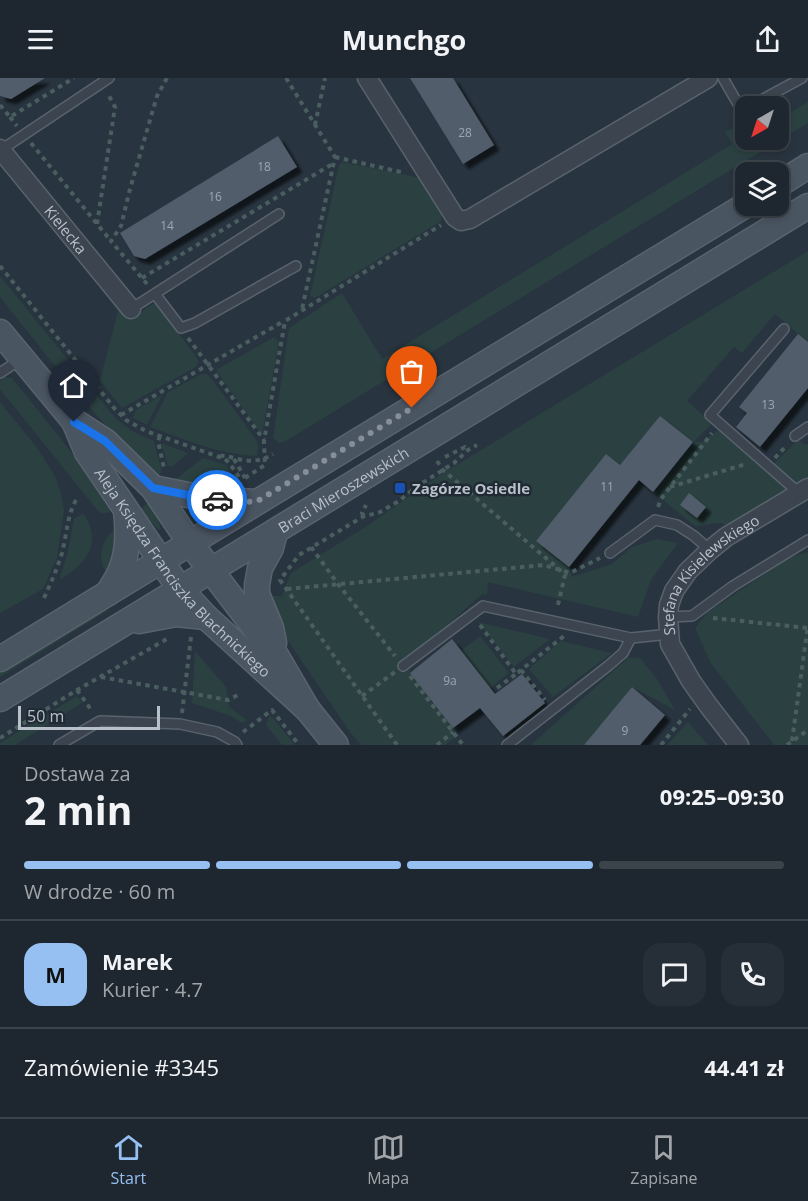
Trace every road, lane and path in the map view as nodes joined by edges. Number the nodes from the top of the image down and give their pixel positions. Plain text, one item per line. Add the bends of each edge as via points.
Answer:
1 (74, 78) edge
2 (167, 78) edge
3 (286, 78) edge
4 (325, 78) edge
5 (367, 78) edge
6 (708, 78) edge
7 (723, 78) edge
8 (802, 78) edge
9 (106, 80) edge
10 (769, 96) edge
11 (735, 99) edge
12 (0, 105) edge
13 (9, 117) junction
14 (315, 125) junction
15 (24, 134) junction
16 (1, 150) edge
17 (335, 160) junction
18 (808, 166) edge
19 (789, 177) edge
20 (431, 178) junction
21 (808, 206) edge
22 (735, 212) edge
23 (279, 214) dead end
24 (455, 217) junction
25 (97, 225) junction
26 (111, 241) junction
27 (0, 266) edge
28 (297, 266) dead end
29 (142, 278) junction
30 (155, 294) junction
31 (131, 309) joint
32 (302, 310) junction
33 (285, 321) junction
34 (181, 328) junction
35 (784, 329) dead end
36 (0, 332) edge
37 (22, 358) junction
38 (208, 365) junction
39 (0, 373) edge
40 (121, 415) junction
41 (74, 422) junction
42 (719, 423) junction
43 (808, 427) edge
44 (160, 436) junction
45 (795, 436) joint
46 (264, 441) junction
47 (477, 445) dead end
48 (468, 450) junction
49 (273, 454) dead end
50 (219, 456) junction
51 (445, 457) dead end
52 (233, 458) junction
53 (265, 460) junction
54 (437, 461) dead end
55 (765, 463) junction
56 (443, 470) junction
57 (160, 483) junction
58 (670, 487) junction
59 (804, 490) edge
60 (251, 493) junction
61 (78, 497) dead end
62 (366, 505) dead end
63 (126, 510) junction
64 (364, 516) junction
65 (655, 520) junction
66 (275, 532) junction
67 (808, 540) edge
68 (190, 543) junction
69 (311, 548) junction
70 (710, 549) junction
71 (610, 553) joint
72 (160, 561) junction
73 (210, 571) junction
74 (561, 571) junction
75 (338, 584) junction
76 (286, 589) junction
77 (180, 590) junction
78 (108, 593) junction
79 (44, 598) dead end
80 (559, 601) dead end
81 (472, 615) junction
82 (692, 616) junction
83 (127, 622) junction
84 (567, 623) junction
85 (669, 625) junction
86 (198, 627) junction
87 (808, 627) edge
88 (173, 635) dead end
89 (631, 638) junction
90 (806, 652) edge
91 (277, 657) junction
92 (0, 659) edge
93 (403, 666) junction
94 (521, 670) junction
95 (516, 674) junction
96 (100, 677) junction
97 (497, 688) dead end
98 (77, 690) junction
99 (185, 691) junction
100 (238, 695) dead end
101 (362, 696) junction
102 (0, 699) edge
103 (86, 704) dead end
104 (690, 708) dead end
105 (308, 710) junction
106 (552, 710) junction
107 (182, 712) dead end
108 (808, 730) edge
109 (453, 732) junction
110 (240, 734) dead end
111 (0, 738) edge
112 (792, 741) junction
113 (59, 745) edge
114 (237, 745) edge
115 (299, 745) edge
116 (336, 745) edge
117 (397, 745) edge
118 (437, 745) edge
119 (463, 745) edge
120 (507, 745) edge
121 (661, 745) edge
122 (740, 745) edge
123 (787, 745) edge

1 - 13 path
2 - 26 path via 157,96 121,226
3 - 14 path
4 - 14 path
5 - 20 street
6 - 24 street via 470,219 461,221
7 - 11 lane
8 - 10 lane
9 - 15 lane
9 - 25 path via 115,107
12 - 13 path
13 - 15 path
14 - 17 path
15 - 16 lane
15 - 25 path
16 - 31 street, Kielecka
17 - 20 path
17 - 29 path
17 - 32 path
18 - 19 main road
20 - 24 street
21 - 66 main road, Braci Mieroszewskich
22 - 60 main road via 473,372
23 - 30 lane
24 - 32 path
25 - 26 path
26 - 29 path
27 - 40 path
28 - 34 lane
29 - 30 path
30 - 31 lane
30 - 34 lane
32 - 33 path
33 - 38 path
33 - 46 path
34 - 38 path
35 - 42 lane via 711,415
36 - 37 main road, Aleja Księdza Franciszka Blachnickiego
37 - 39 lane
37 - 41 main road, Aleja Księdza Franciszka Blachnickiego
38 - 40 path
38 - 46 path
40 - 44 path
41 - 57 main road, Aleja Księdza Franciszka Blachnickiego
41 - 63 main road, Aleja Księdza Franciszka Blachnickiego via 87,453
42 - 55 lane
42 - 58 path
43 - 45 lane
44 - 50 path
44 - 57 path
45 - 55 path
46 - 53 path
47 - 48 path
48 - 51 path via 465,447
48 - 56 path
49 - 53 path
50 - 52 path
50 - 60 path via 228,461
52 - 53 path
52 - 53 path via 245,478 265,465
54 - 56 path
55 - 58 path
55 - 59 lane
56 - 64 path via 384,510
56 - 74 path
57 - 60 main road via 208,499
57 - 68 main road, Aleja Księdza Franciszka Blachnickiego
58 - 65 path via 661,499
59 - 70 street, Stefana Kisielewskiego
60 - 68 main road
61 - 79 path via 71,507 62,552
62 - 64 path
63 - 72 main road, Aleja Księdza Franciszka Blachnickiego
63 - 78 main road via 126,554
64 - 69 path
65 - 70 lane via 677,525
65 - 71 lane
66 - 73 main road, Braci Mieroszewskich
66 - 91 main road via 260,568 257,594 271,628
67 - 82 lane
68 - 72 main road
68 - 73 main road, Aleja Księdza Franciszka Blachnickiego
69 - 75 path
69 - 76 path via 293,561 280,580
70 - 85 street, Stefana Kisielewskiego via 674,591
71 - 74 path via 570,573
72 - 77 main road, Aleja Księdza Franciszka Blachnickiego
72 - 78 main road
73 - 77 main road, Braci Mieroszewskich
73 - 91 main road, Aleja Księdza Franciszka Blachnickiego
74 - 75 path via 544,565
74 - 80 path via 565,575
75 - 76 path
75 - 93 path
76 - 101 path
77 - 83 main road, Braci Mieroszewskich
77 - 86 main road, Aleja Księdza Franciszka Blachnickiego
78 - 92 main road
81 - 84 lane via 483,606
81 - 93 lane
81 - 95 path
82 - 85 lane
82 - 87 path
83 - 86 main road via 176,614
83 - 102 main road, Braci Mieroszewskich
84 - 89 lane
84 - 94 path via 564,636
85 - 89 lane
85 - 122 street, Stefana Kisielewskiego via 670,644 691,681
86 - 99 path
86 - 105 main road, Aleja Księdza Franciszka Blachnickiego
87 - 90 path
88 - 96 path
89 - 106 lane via 623,653
90 - 112 path
91 - 105 main road, Aleja Księdza Franciszka Blachnickiego
93 - 101 path
93 - 109 path
94 - 95 path
94 - 106 path
95 - 97 path
96 - 98 path
96 - 99 path
98 - 103 path
98 - 111 path
99 - 100 path via 228,700
99 - 107 path
101 - 117 path
104 - 121 path
105 - 116 main road, Aleja Księdza Franciszka Blachnickiego
106 - 120 lane
108 - 112 path
109 - 118 path
109 - 119 path
110 - 115 path via 272,710
112 - 123 path
113 - 114 lane via 100,721 180,724 217,732

